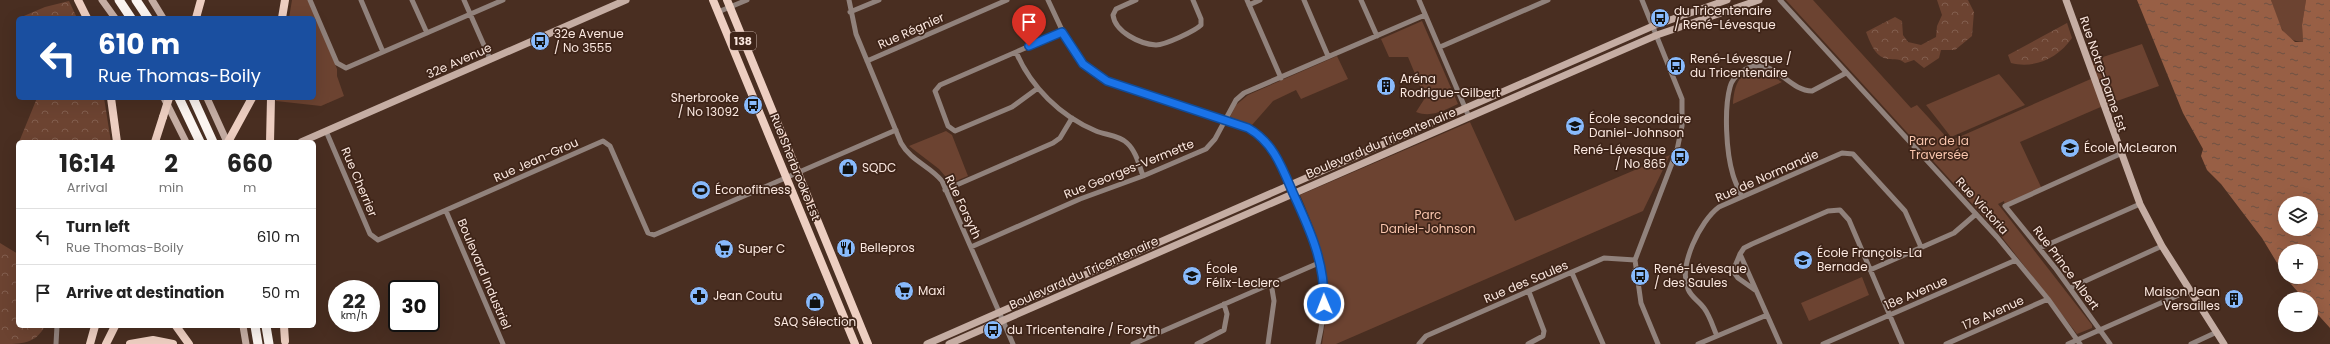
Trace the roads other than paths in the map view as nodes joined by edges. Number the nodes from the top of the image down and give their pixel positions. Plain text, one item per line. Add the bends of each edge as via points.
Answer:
1 (78, 0) edge
2 (102, 0) edge
3 (119, 0) edge
4 (136, 0) edge
5 (152, 0) edge
6 (201, 0) edge
7 (284, 0) edge
8 (310, 0) edge
9 (361, 0) edge
10 (412, 0) edge
11 (464, 0) edge
12 (503, 0) edge
13 (626, 0) edge
14 (713, 0) edge
15 (747, 0) edge
16 (849, 0) edge
17 (879, 0) edge
18 (1007, 0) edge
19 (1048, 0) edge
20 (1136, 0) edge
21 (1192, 0) edge
22 (1260, 0) edge
23 (1304, 0) edge
24 (1361, 0) edge
25 (1419, 0) edge
26 (1548, 0) edge
27 (1642, 0) edge
28 (1727, 0) edge
29 (1759, 0) edge
30 (1780, 0) edge
31 (2066, 0) edge
32 (1248, 2) edge
33 (995, 3) edge
34 (728, 4) edge
35 (718, 12) junction
36 (850, 12) junction
37 (470, 14) junction
38 (1425, 15) junction
39 (85, 16) edge
40 (114, 16) edge
41 (131, 16) edge
42 (147, 16) edge
43 (162, 16) edge
44 (197, 16) edge
45 (282, 16) edge
46 (1653, 26) junction
47 (1062, 32) junction
48 (427, 33) junction
49 (1657, 34) junction
50 (1377, 36) junction
51 (1440, 47) junction
52 (383, 52) junction
53 (1016, 52) junction
54 (1586, 55) junction
55 (1328, 56) junction
56 (490, 60) junction
57 (867, 61) junction
58 (1590, 64) junction
59 (1846, 73) junction
60 (757, 75) junction
61 (1281, 78) junction
62 (746, 79) junction
63 (1038, 88) junction
64 (111, 100) edge
65 (165, 100) edge
66 (168, 100) edge
67 (180, 100) edge
68 (194, 100) edge
69 (208, 100) edge
70 (251, 100) edge
71 (272, 100) edge
72 (1465, 108) junction
73 (1469, 117) junction
74 (1072, 118) junction
75 (776, 120) junction
76 (1225, 120) junction
77 (1427, 124) junction
78 (765, 125) junction
79 (896, 130) junction
80 (326, 131) junction
81 (1431, 133) junction
82 (117, 140) edge
83 (156, 140) edge
84 (185, 140) edge
85 (199, 140) edge
86 (212, 140) edge
87 (227, 140) edge
88 (229, 140) edge
89 (270, 140) edge
90 (306, 140) edge
91 (1382, 143) junction
92 (1386, 153) junction
93 (2120, 154) junction
94 (1344, 160) junction
95 (1349, 169) junction
96 (797, 172) junction
97 (1143, 176) junction
98 (787, 178) junction
99 (1289, 184) junction
100 (945, 190) junction
101 (1293, 193) junction
102 (1742, 197) junction
103 (2140, 204) junction
104 (446, 211) junction
105 (1976, 214) junction
106 (809, 232) junction
107 (822, 234) junction
108 (376, 240) joint
109 (2162, 246) junction
110 (1921, 247) junction
111 (971, 248) junction
112 (2040, 248) junction
113 (1740, 254) junction
114 (1635, 260) junction
115 (2016, 260) junction
116 (1321, 262) junction
117 (1870, 270) junction
118 (1572, 273) junction
119 (1271, 283) junction
120 (2070, 288) junction
121 (833, 290) junction
122 (1755, 290) junction
123 (2190, 290) junction
124 (1529, 292) junction
125 (847, 295) junction
126 (2048, 300) junction
127 (1224, 304) junction
128 (999, 311) junction
129 (1767, 315) junction
130 (1889, 315) junction
131 (1003, 320) junction
132 (57, 328) edge
133 (94, 328) edge
134 (114, 328) edge
135 (177, 328) edge
136 (243, 328) edge
137 (255, 328) edge
138 (266, 328) edge
139 (281, 328) edge
140 (284, 328) edge
141 (2101, 330) junction
142 (2217, 332) junction
143 (1717, 336) junction
144 (2078, 342) edge
145 (285, 343) edge
146 (56, 344) edge
147 (90, 344) edge
148 (106, 344) edge
149 (130, 344) edge
150 (173, 344) edge
151 (189, 344) edge
152 (246, 344) edge
153 (258, 344) edge
154 (269, 344) edge
155 (503, 344) edge
156 (855, 344) edge
157 (868, 344) edge
158 (927, 344) edge
159 (949, 344) edge
160 (1013, 344) edge
161 (1135, 344) edge
162 (1197, 344) edge
163 (1268, 344) edge
164 (1318, 344) edge
165 (1419, 344) edge
166 (1528, 344) edge
167 (1603, 344) edge
168 (1658, 344) edge
169 (1698, 344) edge
170 (1780, 344) edge
171 (1824, 344) edge
172 (1902, 344) edge
173 (1946, 344) edge
174 (2068, 344) edge
175 (2110, 344) edge
176 (2191, 344) edge
177 (2224, 344) edge

1 - 39 main road
2 - 40 street
3 - 41 highway
4 - 42 highway
5 - 43 street
6 - 44 main road
7 - 45 main road
8 - 52 street via 336,63 342,68
9 - 52 street
10 - 48 street
11 - 37 street
12 - 37 street
13 - 56 street, 32e Avenue
14 - 35 main road, Rue Sherbrooke Est / 138
15 - 34 street
16 - 36 street, Rue Forsyth
17 - 36 street
18 - 33 street, Rue Régnier
19 - 47 street
20 - 21 street via 1116,9 1113,15 1115,23 1129,36 1155,44 1165,43 1201,25 1201,19
22 - 32 street
23 - 55 street
24 - 50 street
25 - 38 street
26 - 51 street
27 - 46 street
28 - 46 street, Boulevard du Tricentenaire
29 - 49 street, Boulevard du Tricentenaire
30 - 59 street, Rue Victoria
31 - 93 street, Rue Notre-Dame Est
32 - 61 street
33 - 57 street, Rue Régnier
34 - 35 street
34 - 60 main road, Rue Sherbrooke Est / 138
35 - 62 main road, Rue Sherbrooke Est / 138
36 - 57 street, Rue Forsyth
37 - 48 street
37 - 56 street
38 - 50 street, Rue Georges-Vermette
38 - 51 street
46 - 49 street
46 - 54 street, Boulevard du Tricentenaire
47 - 53 street
47 - 76 street via 1083,64 1107,81
48 - 52 street
49 - 58 street, Boulevard du Tricentenaire
49 - 114 street via 1682,99 1682,126 1677,150
50 - 55 street, Rue Georges-Vermette
51 - 72 street
53 - 63 street
53 - 63 street via 936,88 936,95 948,126 952,131 958,130 1012,107
54 - 58 street
54 - 72 street, Boulevard du Tricentenaire
55 - 61 street, Rue Georges-Vermette
56 - 80 street, 32e Avenue
57 - 79 street, Rue Forsyth
58 - 73 street, Boulevard du Tricentenaire
59 - 102 street via 1812,91 1800,88 1768,68 1759,66 1745,70 1734,78 1730,87 1727,125 1731,167
59 - 105 street, Rue Victoria
60 - 62 main road
60 - 75 main road, Rue Sherbrooke Est / 138
61 - 76 street, Rue Georges-Vermette via 1244,93 1236,100
62 - 78 main road, Rue Sherbrooke Est / 138
63 - 74 street via 1057,108
64 - 82 main road
65 - 84 street
66 - 83 main road, bridge
67 - 85 highway
68 - 86 highway
69 - 87 street
70 - 88 main road
71 - 89 main road
72 - 73 street
72 - 77 street, Boulevard du Tricentenaire
73 - 81 street, Boulevard du Tricentenaire
74 - 97 street via 1125,141 1134,152
74 - 100 street via 1060,138 1053,142
75 - 78 main road
75 - 96 main road, Rue Sherbrooke Est / 138
76 - 97 street, Rue Georges-Vermette via 1215,139 1206,148
76 - 99 street via 1248,128 1263,138
77 - 81 street
77 - 91 street, Boulevard du Tricentenaire
78 - 98 main road, Rue Sherbrooke Est / 138
79 - 96 street
79 - 100 street, Rue Forsyth via 905,150 933,172
80 - 90 street, 32e Avenue
80 - 108 street, Rue Cherrier via 370,234
81 - 92 street, Boulevard du Tricentenaire
91 - 92 street
91 - 94 street, Boulevard du Tricentenaire
92 - 95 street, Boulevard du Tricentenaire
93 - 103 street, Rue Notre-Dame Est
93 - 112 street, Rue Prince Albert via 2005,206
94 - 95 street
94 - 99 street, Boulevard du Tricentenaire
95 - 101 street, Boulevard du Tricentenaire
96 - 98 street
96 - 107 main road, Rue Sherbrooke Est / 138
97 - 111 street, Rue Georges-Vermette via 1080,199
98 - 104 street, Rue Jean-Grou via 654,235 648,233 610,146 603,141
98 - 106 main road, Rue Sherbrooke Est / 138
99 - 101 street
99 - 128 street, Boulevard du Tricentenaire
100 - 111 street, Rue Forsyth
101 - 116 street via 1312,233
101 - 131 street, Boulevard du Tricentenaire
102 - 110 street, Rue de Normandie via 1842,153 1850,153 1905,211
102 - 143 street, Rue de Normandie via 1719,207 1705,220 1685,270 1687,288 1708,314
103 - 109 street, Rue Notre-Dame Est
103 - 112 street
104 - 108 street, Rue Jean-Grou
104 - 155 street, Boulevard Industriel
105 - 110 street via 1954,233
105 - 115 street, Rue Victoria
106 - 107 main road
106 - 121 main road, Rue Sherbrooke Est / 138
107 - 125 main road, Rue Sherbrooke Est / 138
109 - 120 street
109 - 123 street, Rue Notre-Dame Est
110 - 117 street
111 - 128 street, Rue Forsyth
112 - 120 street, Rue Prince Albert
113 - 117 street via 1744,248 1759,241 1828,211 1840,210 1849,220
113 - 122 street
113 - 122 street via 1733,271 1738,278
114 - 118 street, Rue des Saules via 1604,258
114 - 168 street via 1641,303
115 - 126 street, Rue Victoria
115 - 130 street, 18e Avenue
116 - 119 street
116 - 164 street via 1324,304
117 - 130 street
118 - 124 street, Rue des Saules
118 - 167 street
119 - 127 street
119 - 163 street via 1274,301
120 - 141 street, Rue Prince Albert
121 - 125 main road
121 - 156 main road, Rue Sherbrooke Est / 138
122 - 129 street
123 - 141 street
123 - 142 street, Rue Notre-Dame Est
124 - 165 street, Rue des Saules via 1426,336
124 - 166 street via 1544,331 1543,336
125 - 157 main road, Rue Sherbrooke Est / 138
126 - 144 street, Rue Victoria
126 - 173 street, 17e Avenue
127 - 161 street
127 - 162 street via 1227,314 1224,330
128 - 131 street, Rue Forsyth
128 - 158 street, Boulevard du Tricentenaire
129 - 143 street
129 - 170 street
130 - 171 street, 18e Avenue
130 - 172 street
131 - 159 street, Boulevard du Tricentenaire
131 - 160 street, Rue Forsyth
132 - 146 street
133 - 147 main road
134 - 148 main road
135 - 151 main road
136 - 152 street
137 - 153 highway
138 - 154 highway
139 - 145 street
140 - 145 main road
141 - 144 street
141 - 175 street, Rue Prince Albert
142 - 176 street
142 - 177 street, Rue Notre-Dame Est
143 - 169 street
144 - 174 street
149 - 150 main road via 148,340

